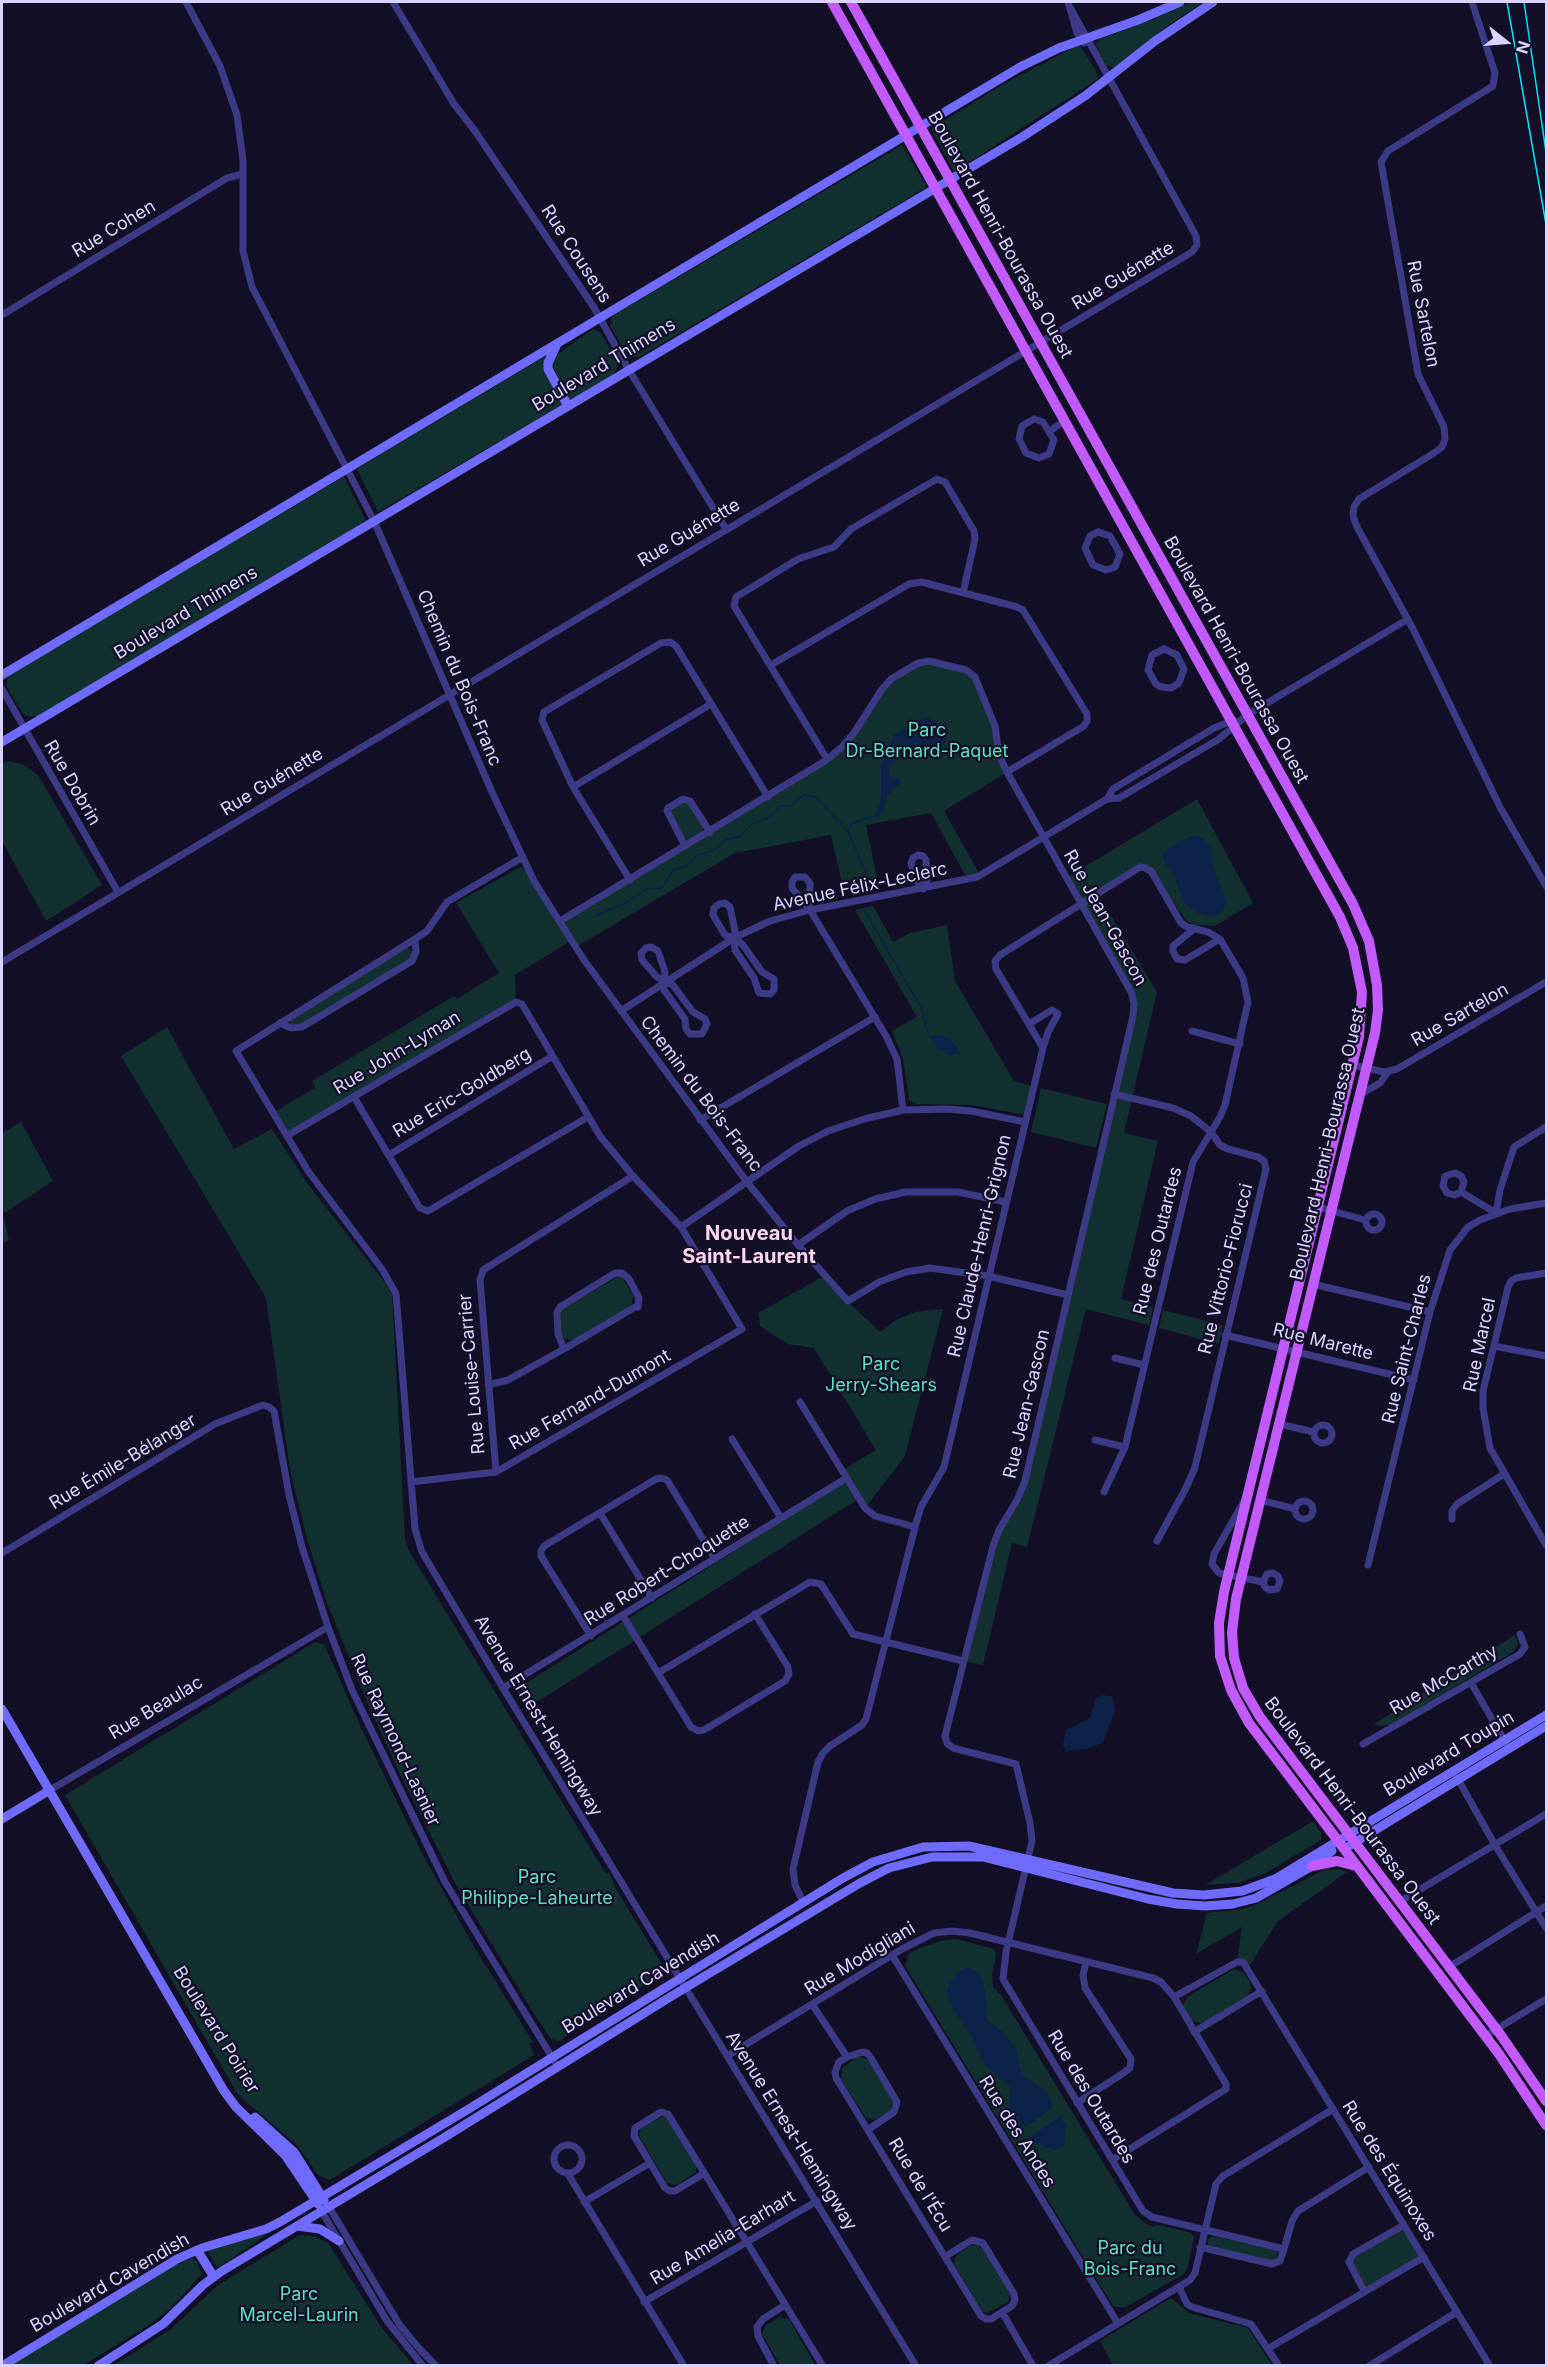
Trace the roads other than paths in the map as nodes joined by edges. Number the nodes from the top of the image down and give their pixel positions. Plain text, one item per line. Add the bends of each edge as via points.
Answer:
1 (186, 2) edge
2 (393, 2) edge
3 (832, 2) edge
4 (851, 2) edge
5 (1180, 2) edge
6 (1213, 2) edge
7 (1472, 2) edge
8 (1070, 5) edge
9 (1086, 41) junction
10 (1108, 79) junction
11 (921, 126) junction
12 (906, 135) junction
13 (243, 174) junction
14 (950, 180) junction
15 (935, 189) junction
16 (2, 315) edge
17 (600, 318) junction
18 (1040, 342) junction
19 (557, 344) junction
20 (1025, 351) junction
21 (629, 370) junction
22 (568, 406) junction
23 (1064, 421) junction
24 (1050, 431) junction
25 (348, 468) junction
26 (374, 521) junction
27 (726, 529) junction
28 (1129, 537) junction
29 (1116, 545) junction
30 (963, 593) junction
31 (1408, 619) junction
32 (1192, 653) junction
33 (1180, 660) junction
34 (771, 665) junction
35 (2, 675) edge
36 (2, 688) edge
37 (449, 693) junction
38 (711, 704) junction
39 (1247, 715) junction
40 (1232, 724) junction
41 (24, 729) junction
42 (2, 742) edge
43 (827, 759) junction
44 (1007, 772) junction
45 (573, 787) junction
46 (768, 797) junction
47 (1107, 799) junction
48 (710, 832) junction
49 (1042, 838) junction
50 (685, 846) junction
51 (523, 857) junction
52 (630, 880) junction
53 (1546, 886) edge
54 (118, 892) junction
55 (1082, 904) junction
56 (810, 910) junction
57 (560, 921) junction
58 (1194, 929) junction
59 (734, 938) junction
60 (415, 939) junction
61 (1221, 939) junction
62 (2, 962) edge
63 (664, 981) junction
64 (1546, 982) edge
65 (621, 1011) junction
66 (875, 1017) junction
67 (280, 1023) junction
68 (1029, 1024) junction
69 (1192, 1031) dead end
70 (1240, 1044) junction
71 (1043, 1048) junction
72 (551, 1057) junction
73 (1353, 1065) junction
74 (1367, 1068) junction
75 (1388, 1072) junction
76 (1114, 1094) junction
77 (354, 1096) junction
78 (1359, 1096) junction
79 (903, 1110) junction
80 (588, 1117) junction
81 (700, 1120) junction
82 (1025, 1122) junction
83 (1546, 1126) edge
84 (1211, 1132) junction
85 (288, 1135) junction
86 (389, 1155) junction
87 (633, 1176) junction
88 (747, 1182) junction
89 (1461, 1192) dead end
90 (1006, 1202) junction
91 (1546, 1203) edge
92 (1318, 1207) junction
93 (1331, 1211) junction
94 (1496, 1213) junction
95 (1365, 1220) dead end
96 (681, 1227) junction
97 (798, 1245) junction
98 (1546, 1274) edge
99 (988, 1276) junction
100 (1313, 1284) junction
101 (1068, 1295) junction
102 (1430, 1312) junction
103 (1225, 1335) junction
104 (1494, 1346) junction
105 (1284, 1348) junction
106 (564, 1349) junction
107 (1296, 1352) junction
108 (1546, 1356) edge
109 (1114, 1359) dead end
110 (1144, 1365) junction
111 (1414, 1380) junction
112 (488, 1385) junction
113 (800, 1402) dead end
114 (263, 1405) joint
115 (1279, 1424) junction
116 (1314, 1432) dead end
117 (732, 1439) dead end
118 (1095, 1440) dead end
119 (1125, 1447) junction
120 (496, 1473) junction
121 (1504, 1474) junction
122 (845, 1479) junction
123 (411, 1482) junction
124 (1104, 1492) dead end
125 (1248, 1494) junction
126 (1260, 1500) junction
127 (1295, 1509) dead end
128 (600, 1513) junction
129 (781, 1518) junction
130 (1452, 1519) dead end
131 (915, 1527) junction
132 (1157, 1541) dead end
133 (1546, 1545) edge
134 (2, 1553) edge
135 (715, 1559) junction
136 (1368, 1564) dead end
137 (1228, 1575) junction
138 (1241, 1578) junction
139 (1263, 1582) dead end
140 (652, 1598) junction
141 (755, 1614) junction
142 (623, 1616) junction
143 (328, 1626) junction
144 (1520, 1634) dead end
145 (591, 1636) junction
146 (885, 1642) junction
147 (963, 1661) junction
148 (658, 1673) junction
149 (1471, 1683) junction
150 (503, 1688) junction
151 (2, 1709) edge
152 (1546, 1715) edge
153 (1546, 1726) edge
154 (1363, 1744) dead end
155 (1507, 1744) junction
156 (1016, 1764) joint
157 (1456, 1776) junction
158 (50, 1790) junction
159 (1546, 1814) edge
160 (2, 1819) edge
161 (1351, 1838) junction
162 (1340, 1845) junction
163 (1495, 1845) junction
164 (1028, 1864) junction
165 (1312, 1866) junction
166 (1356, 1866) junction
167 (803, 1902) junction
168 (1399, 1902) junction
169 (1546, 1906) edge
170 (1537, 1912) junction
171 (1546, 1928) edge
172 (1008, 1943) junction
173 (892, 1956) junction
174 (1086, 1962) junction
175 (1449, 1967) junction
176 (680, 1979) junction
177 (686, 1988) junction
178 (1262, 1992) junction
179 (1174, 1997) junction
180 (1546, 1999) edge
181 (812, 2004) junction
182 (1497, 2029) junction
183 (1194, 2032) junction
184 (1485, 2036) junction
185 (552, 2056) junction
186 (727, 2056) junction
187 (847, 2057) junction
188 (558, 2067) junction
189 (1546, 2101) edge
190 (1077, 2103) junction
191 (1333, 2109) junction
192 (1546, 2126) edge
193 (439, 2127) junction
194 (869, 2129) junction
195 (445, 2137) junction
196 (1112, 2160) junction
197 (650, 2163) junction
198 (1369, 2167) junction
199 (568, 2174) junction
200 (704, 2174) junction
201 (319, 2199) junction
202 (817, 2200) junction
203 (584, 2202) junction
204 (325, 2209) junction
205 (1404, 2225) junction
206 (297, 2226) junction
207 (1204, 2229) junction
208 (339, 2241) junction
209 (746, 2241) junction
210 (1200, 2247) junction
211 (1284, 2248) junction
212 (197, 2250) junction
213 (946, 2256) junction
214 (1424, 2257) junction
215 (214, 2277) junction
216 (1179, 2287) junction
217 (1364, 2291) junction
218 (644, 2302) junction
219 (785, 2305) junction
220 (1002, 2312) junction
221 (1457, 2312) junction
222 (1118, 2322) junction
223 (1269, 2348) junction
224 (773, 2363) edge
225 (2, 2366) edge
226 (98, 2366) edge
227 (423, 2366) edge
228 (436, 2366) edge
229 (684, 2366) edge
230 (763, 2366) edge
231 (823, 2366) edge
232 (916, 2366) edge
233 (1033, 2366) edge
234 (1047, 2366) edge
235 (1279, 2366) edge
236 (1369, 2366) edge
237 (1490, 2366) edge

1 - 13 street, Chemin du Bois-Franc via 228,86 240,133
2 - 17 street, Rue Cousens via 454,104
3 - 12 main road, Boulevard Henri-Bourassa Ouest
4 - 11 main road, Boulevard Henri-Bourassa Ouest
5 - 9 street
6 - 10 street, Boulevard Thimens
7 - 31 street, Rue Sartelon via 1495,73 1493,86 1388,151 1381,162 1418,374 1445,435 1438,451 1362,497 1354,510 1355,523
8 - 9 street, Rue Guénette
9 - 10 street, Rue Guénette
9 - 11 street via 1028,63
10 - 14 street, Boulevard Thimens via 1055,117
10 - 18 street, Rue Guénette via 1193,231 1197,245 1189,254
11 - 12 street
11 - 14 main road, Boulevard Henri-Bourassa Ouest
12 - 15 main road, Boulevard Henri-Bourassa Ouest
12 - 17 street
13 - 16 street, Rue Cohen via 227,178
13 - 25 street, Chemin du Bois-Franc via 243,246 249,278
14 - 15 street, Boulevard Thimens
14 - 18 main road, Boulevard Henri-Bourassa Ouest
15 - 20 main road, Boulevard Henri-Bourassa Ouest
15 - 21 street, Boulevard Thimens
17 - 19 street
17 - 21 street, Rue Cousens
18 - 20 street, Rue Guénette
18 - 39 main road, Boulevard Henri-Bourassa Ouest
19 - 22 street via 548,369
19 - 25 street
20 - 23 main road, Boulevard Henri-Bourassa Ouest
20 - 27 street, Rue Guénette
21 - 22 street, Boulevard Thimens
21 - 27 street, Rue Cousens
22 - 26 street, Boulevard Thimens
23 - 24 street
23 - 28 main road, Boulevard Henri-Bourassa Ouest
24 - 24 street via 1039,420 1025,423 1019,435 1026,453 1040,458 1049,454 1054,440
25 - 26 street, Chemin du Bois-Franc
25 - 35 street
26 - 37 street, Chemin du Bois-Franc
26 - 41 street, Boulevard Thimens
27 - 37 street, Rue Guénette
28 - 29 street
28 - 32 main road, Boulevard Henri-Bourassa Ouest
29 - 29 street via 1107,534 1098,532 1087,540 1085,549 1093,565 1106,570 1118,563
30 - 34 street via 922,582 909,584
30 - 34 street via 974,531 945,482 936,478 851,529 834,547 798,559 736,597 734,606
30 - 44 street via 1023,610 1087,714 1084,726
31 - 39 street, Avenue Félix-Leclerc
31 - 53 street, Rue Sartelon via 1501,809
32 - 33 street, Boulevard Henri-Bourassa Ouest
32 - 40 main road, Boulevard Henri-Bourassa Ouest
33 - 33 street via 1173,652 1160,650 1152,655 1148,670 1156,684 1171,688 1179,683 1184,674
34 - 43 street
36 - 41 street, Rue Dobrin
37 - 51 street, Chemin du Bois-Franc
37 - 54 street, Rue Guénette
38 - 45 street
38 - 45 street via 670,642 661,643 544,712 542,720
38 - 46 street
39 - 40 street, Avenue Félix-Leclerc
39 - 74 main road, Boulevard Henri-Bourassa Ouest via 1353,904 1368,938 1376,967 1378,1000
40 - 47 street, Avenue Félix-Leclerc via 1219,739 1119,798
40 - 47 street, Avenue Félix-Leclerc via 1217,726 1113,789
40 - 73 main road, Boulevard Henri-Bourassa Ouest via 1351,942 1363,1003
41 - 42 street, Boulevard Thimens
41 - 54 street, Rue Dobrin
43 - 44 street, Rue Jean-Gascon via 854,733 891,679 929,661 966,670 975,677 995,726 999,755
43 - 46 street, Rue Jean-Gascon
44 - 49 street, Rue Jean-Gascon
45 - 52 street
46 - 48 street, Rue Jean-Gascon
47 - 49 street, Avenue Félix-Leclerc
48 - 50 street, Rue Jean-Gascon
48 - 50 street via 690,801 683,799 667,811
49 - 55 street, Rue Jean-Gascon
49 - 56 street, Avenue Félix-Leclerc via 976,877
50 - 52 street, Rue Jean-Gascon
51 - 57 street, Chemin du Bois-Franc
51 - 60 street via 447,902 427,931
52 - 57 street, Rue Jean-Gascon
54 - 62 street, Rue Guénette
55 - 58 street via 1145,867 1182,923
55 - 68 street via 995,961
55 - 76 street, Rue Jean-Gascon via 1134,1003
56 - 56 street via 810,883 806,877 795,877 792,888
56 - 59 street, Avenue Félix-Leclerc via 770,921
56 - 66 street
57 - 65 street, Chemin du Bois-Franc
58 - 61 street
58 - 61 street via 1173,946 1177,959 1185,960
59 - 59 street via 729,907 719,904 713,915 725,934
59 - 59 street via 735,950 759,993 770,994 774,979 762,972
59 - 63 street, Avenue Félix-Leclerc
60 - 67 street
60 - 67 street via 412,961 302,1027
61 - 70 street, Rue des Outardes via 1247,990 1247,1014
63 - 63 street via 658,951 646,948 641,953 642,960
63 - 63 street via 664,990 685,1019 686,1029 690,1034 702,1034 705,1019 693,1012 673,985
63 - 65 street, Avenue Félix-Leclerc
64 - 75 street, Rue Sartelon
65 - 81 street, Chemin du Bois-Franc
66 - 79 street via 897,1059
66 - 81 street
67 - 85 street, Avenue Ernest-Hemingway via 236,1051
68 - 71 street
68 - 71 street, Rue Claude-Henri-Grignon via 1052,1010 1058,1014
69 - 70 street
70 - 84 street, Rue des Outardes via 1225,1105
71 - 82 street, Rue Claude-Henri-Grignon
72 - 77 street, Rue John-Lyman via 522,1004 516,1002
72 - 80 street
72 - 86 street, Rue Eric-Goldberg
73 - 74 street
73 - 92 main road, Boulevard Henri-Bourassa Ouest
74 - 75 street
74 - 78 main road, Boulevard Henri-Bourassa Ouest
75 - 78 street, Rue Sartelon via 1380,1083
76 - 84 street, Rue Vittorio-Fiorucci via 1173,1108
76 - 101 street, Rue Jean-Gascon
77 - 85 street, Rue John-Lyman
77 - 86 street
78 - 93 main road, Boulevard Henri-Bourassa Ouest
79 - 82 street via 971,1111
79 - 88 street via 828,1131
80 - 86 street via 428,1211 420,1208
80 - 87 street
81 - 88 street, Chemin du Bois-Franc
82 - 90 street, Rue Claude-Henri-Grignon
83 - 94 street via 1514,1147
84 - 103 street, Rue Vittorio-Fiorucci via 1220,1145 1258,1157 1266,1169
84 - 110 street, Rue des Outardes via 1193,1162
85 - 123 street, Avenue Ernest-Hemingway via 308,1171 382,1269 396,1294
87 - 96 street
87 - 112 street, Rue Louise-Carrier via 483,1270 480,1280
88 - 96 street
88 - 97 street, Chemin du Bois-Franc
89 - 94 street
90 - 97 street via 958,1192 906,1191 847,1211
90 - 99 street, Rue Claude-Henri-Grignon
91 - 94 street, Rue Saint-Charles
92 - 93 street
92 - 105 main road, Boulevard Henri-Bourassa Ouest
93 - 95 street
93 - 100 main road, Boulevard Henri-Bourassa Ouest
94 - 102 street, Rue Saint-Charles via 1474,1223 1458,1238 1445,1262
96 - 120 street, Rue Fernand-Dumont via 742,1329
97 - 99 street, Chemin du Bois-Franc via 848,1301 879,1282 906,1272 930,1268
98 - 104 street, Rue Marcel via 1511,1281
99 - 101 street
99 - 131 street, Rue Claude-Henri-Grignon via 944,1467 921,1507
100 - 102 street
100 - 107 main road, Boulevard Henri-Bourassa Ouest
101 - 147 street, Rue Jean-Gascon via 1025,1481 993,1546
102 - 111 street, Rue Saint-Charles
103 - 105 street, Rue Marette
103 - 132 street, Rue Vittorio-Fiorucci via 1195,1467
104 - 108 street
104 - 121 street, Rue Marcel via 1483,1408 1490,1448
105 - 107 street, Rue Marette
105 - 125 main road, Boulevard Henri-Bourassa Ouest
106 - 106 street via 558,1334 560,1307 622,1273 639,1298 638,1307
106 - 112 street via 508,1380
107 - 111 street, Rue Marette
107 - 115 main road, Boulevard Henri-Bourassa Ouest
109 - 110 street
110 - 119 street, Rue des Outardes
111 - 136 street, Rue Saint-Charles
112 - 120 street, Rue Louise-Carrier
113 - 122 street
114 - 134 street, Rue Émile-Bélanger via 215,1424
114 - 143 street, Rue Raymond-Lasnier via 274,1412 294,1516
115 - 116 street
115 - 126 main road, Boulevard Henri-Bourassa Ouest
117 - 129 street
118 - 119 street
119 - 124 street, Rue des Outardes
120 - 123 street, Rue Fernand-Dumont
121 - 130 street via 1457,1504
121 - 133 street, Rue Marcel
122 - 129 street, Rue Robert-Choquette
122 - 131 street via 869,1513
123 - 150 street, Avenue Ernest-Hemingway via 415,1529 422,1552
125 - 137 main road, Boulevard Henri-Bourassa Ouest
125 - 137 street, Boulevard Henri-Bourassa Ouest via 1212,1558 1215,1570
126 - 127 street
126 - 138 main road, Boulevard Henri-Bourassa Ouest
128 - 135 street via 656,1479 666,1480
128 - 140 street
128 - 145 street via 541,1551
129 - 135 street, Rue Robert-Choquette
131 - 146 street, Rue Claude-Henri-Grignon
135 - 140 street, Rue Robert-Choquette
137 - 138 street
137 - 162 main road, Boulevard Henri-Bourassa Ouest via 1219,1636 1221,1661 1231,1690 1249,1723
138 - 139 street
138 - 161 main road, Boulevard Henri-Bourassa Ouest via 1232,1632 1235,1665 1243,1688 1260,1717
140 - 142 street, Rue Robert-Choquette
141 - 146 street via 816,1582 853,1634
141 - 148 street
141 - 148 street via 788,1667 785,1681 698,1731 692,1728
142 - 145 street, Rue Robert-Choquette
142 - 148 street
143 - 158 street, Rue Beaulac
143 - 185 street, Rue Raymond-Lasnier via 352,1690 445,1881
144 - 149 street, Rue McCarthy via 1524,1651
145 - 150 street, Rue Robert-Choquette
146 - 147 street
146 - 167 street, Rue Claude-Henri-Grignon via 866,1719 830,1746 818,1762 793,1869
147 - 156 street, Rue Jean-Gascon via 945,1736 947,1743 952,1748
149 - 154 street, Rue McCarthy
149 - 155 street
150 - 176 street, Avenue Ernest-Hemingway
151 - 158 street, Boulevard Poirier
152 - 155 street, Boulevard Toupin
153 - 155 street, Boulevard Toupin
155 - 157 street, Boulevard Toupin
156 - 164 street, Rue des Outardes via 1030,1823
157 - 161 street, Boulevard Toupin
157 - 163 street
158 - 160 street, Rue Beaulac
158 - 201 street, Boulevard Poirier via 224,2091 285,2155
159 - 163 street
161 - 162 street, Boulevard Toupin
161 - 168 main road, Boulevard Henri-Bourassa Ouest
162 - 164 street, Boulevard Cavendish via 1265,1884 1216,1894 1173,1893
162 - 165 street, Boulevard Cavendish
162 - 166 main road, Boulevard Henri-Bourassa Ouest
163 - 168 street
163 - 170 street
164 - 165 street, Boulevard Cavendish via 1148,1899 1205,1906 1256,1898
164 - 167 street, Boulevard Cavendish via 980,1847 923,1847 873,1862
164 - 172 street, Rue des Outardes
164 - 177 street, Boulevard Cavendish via 965,1856 925,1858 895,1866
165 - 166 main road via 1337,1861
166 - 184 main road, Boulevard Henri-Bourassa Ouest
167 - 176 street, Boulevard Cavendish
168 - 175 main road, Boulevard Henri-Bourassa Ouest
169 - 170 street
170 - 171 street
170 - 175 street
172 - 173 street, Rue Modigliani via 970,1933 934,1933
172 - 174 street, Rue Modigliani
172 - 190 street, Rue des Outardes via 1003,1979
173 - 181 street, Rue Modigliani
173 - 222 street, Rue des Andes
174 - 179 street, Rue Modigliani via 1158,1980
174 - 190 street via 1085,1988 1131,2059 1130,2068
175 - 182 main road, Boulevard Henri-Bourassa Ouest
176 - 177 street, Avenue Ernest-Hemingway
176 - 185 street, Boulevard Cavendish
177 - 186 street, Avenue Ernest-Hemingway
177 - 188 street, Boulevard Cavendish
178 - 179 street, Rue des Équinoxes via 1241,1962
178 - 183 street
178 - 191 street, Rue des Équinoxes
179 - 183 street
180 - 182 street
181 - 186 street, Rue Modigliani
181 - 187 street
182 - 184 street
182 - 189 main road, Boulevard Henri-Bourassa Ouest
183 - 196 street via 1226,2089
184 - 192 main road, Boulevard Henri-Bourassa Ouest
185 - 188 street, Rue Raymond-Lasnier
185 - 193 street, Boulevard Cavendish
186 - 202 street, Avenue Ernest-Hemingway
187 - 194 street, Rue de l'Écu via 836,2067 836,2078
187 - 194 street, Rue de l'Écu via 867,2053 897,2102 894,2112
188 - 195 street, Boulevard Cavendish
190 - 196 street, Rue des Outardes
191 - 198 street, Rue des Équinoxes
191 - 207 street via 1223,2176 1216,2184
193 - 195 street
193 - 201 street, Boulevard Cavendish
194 - 213 street, Rue de l'Écu
195 - 204 street, Boulevard Cavendish
196 - 207 street, Rue des Outardes via 1147,2215
197 - 200 street via 670,2191
197 - 200 street via 634,2131 665,2112
197 - 203 street
198 - 205 street, Rue des Équinoxes
198 - 211 street via 1298,2211
199 - 199 street via 580,2167 583,2160 578,2148 568,2145 556,2152 554,2162
199 - 203 street
200 - 209 street
201 - 204 street, Boulevard Poirier
201 - 212 street, Boulevard Cavendish via 269,2228
202 - 209 street, Rue Amelia-Earhart
202 - 232 street, Avenue Ernest-Hemingway
203 - 218 street
204 - 206 street, Boulevard Cavendish
204 - 208 street, Boulevard Poirier
204 - 228 street, Boulevard Poirier via 399,2324
205 - 214 street, Rue des Équinoxes
205 - 217 street via 1353,2254 1349,2262
206 - 208 street via 320,2229
206 - 215 street, Boulevard Cavendish
207 - 210 street
207 - 211 street, Rue des Outardes
208 - 227 street, Boulevard Poirier via 391,2327
209 - 218 street, Rue Amelia-Earhart
209 - 219 street
210 - 211 street via 1272,2264 1280,2261
210 - 216 street via 1195,2273
212 - 215 street
212 - 225 street, Boulevard Cavendish
213 - 220 street, Rue de l'Écu via 981,2316 991,2319
213 - 220 street, Rue de l'Écu via 972,2240 983,2243 1016,2296 1012,2306
214 - 217 street
214 - 221 street, Rue des Équinoxes
215 - 226 street, Boulevard Cavendish via 163,2324
216 - 222 street
216 - 223 street via 1191,2307 1251,2324
217 - 223 street
218 - 229 street
219 - 224 street via 757,2327
219 - 231 street
220 - 233 street
221 - 236 street
221 - 237 street, Rue des Équinoxes
222 - 234 street
223 - 235 street
224 - 230 street

